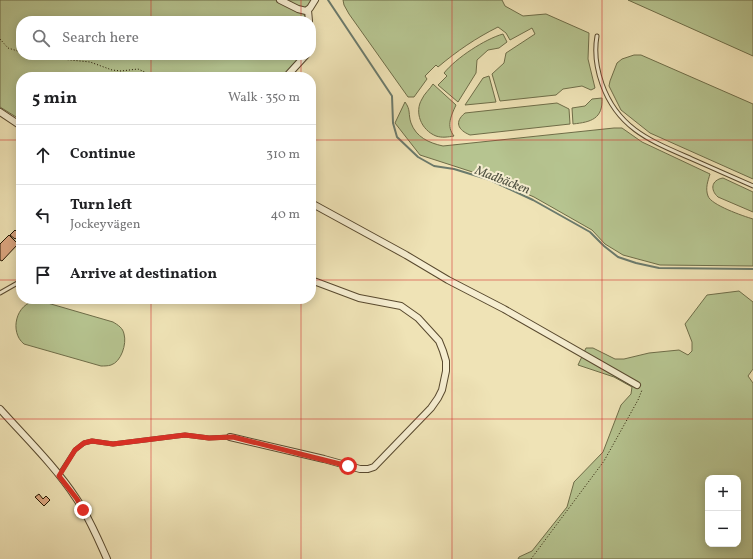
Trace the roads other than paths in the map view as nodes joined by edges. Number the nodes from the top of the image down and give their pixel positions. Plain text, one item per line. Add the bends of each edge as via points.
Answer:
1 (280, 0) edge
2 (315, 0) edge
3 (308, 10) junction
4 (309, 16) edge
5 (597, 36) dead end
6 (303, 60) edge
7 (291, 72) edge
8 (0, 112) edge
9 (16, 123) edge
10 (753, 186) edge
11 (316, 206) edge
12 (316, 282) edge
13 (16, 284) edge
14 (0, 293) edge
15 (637, 385) road end
16 (0, 409) edge
17 (230, 437) joint
18 (59, 476) junction
19 (107, 559) edge

1 - 3 street via 298,9
2 - 3 street
3 - 4 street
5 - 10 lane via 595,64 610,103 621,118 654,142
6 - 7 street
8 - 9 street
11 - 15 street
12 - 17 street via 359,298 401,306 418,318 439,341 445,356 445,376 438,398 374,467 368,469
13 - 14 lane
16 - 18 street
17 - 18 lane via 185,435 113,444 92,441 75,450
18 - 19 street via 90,521

